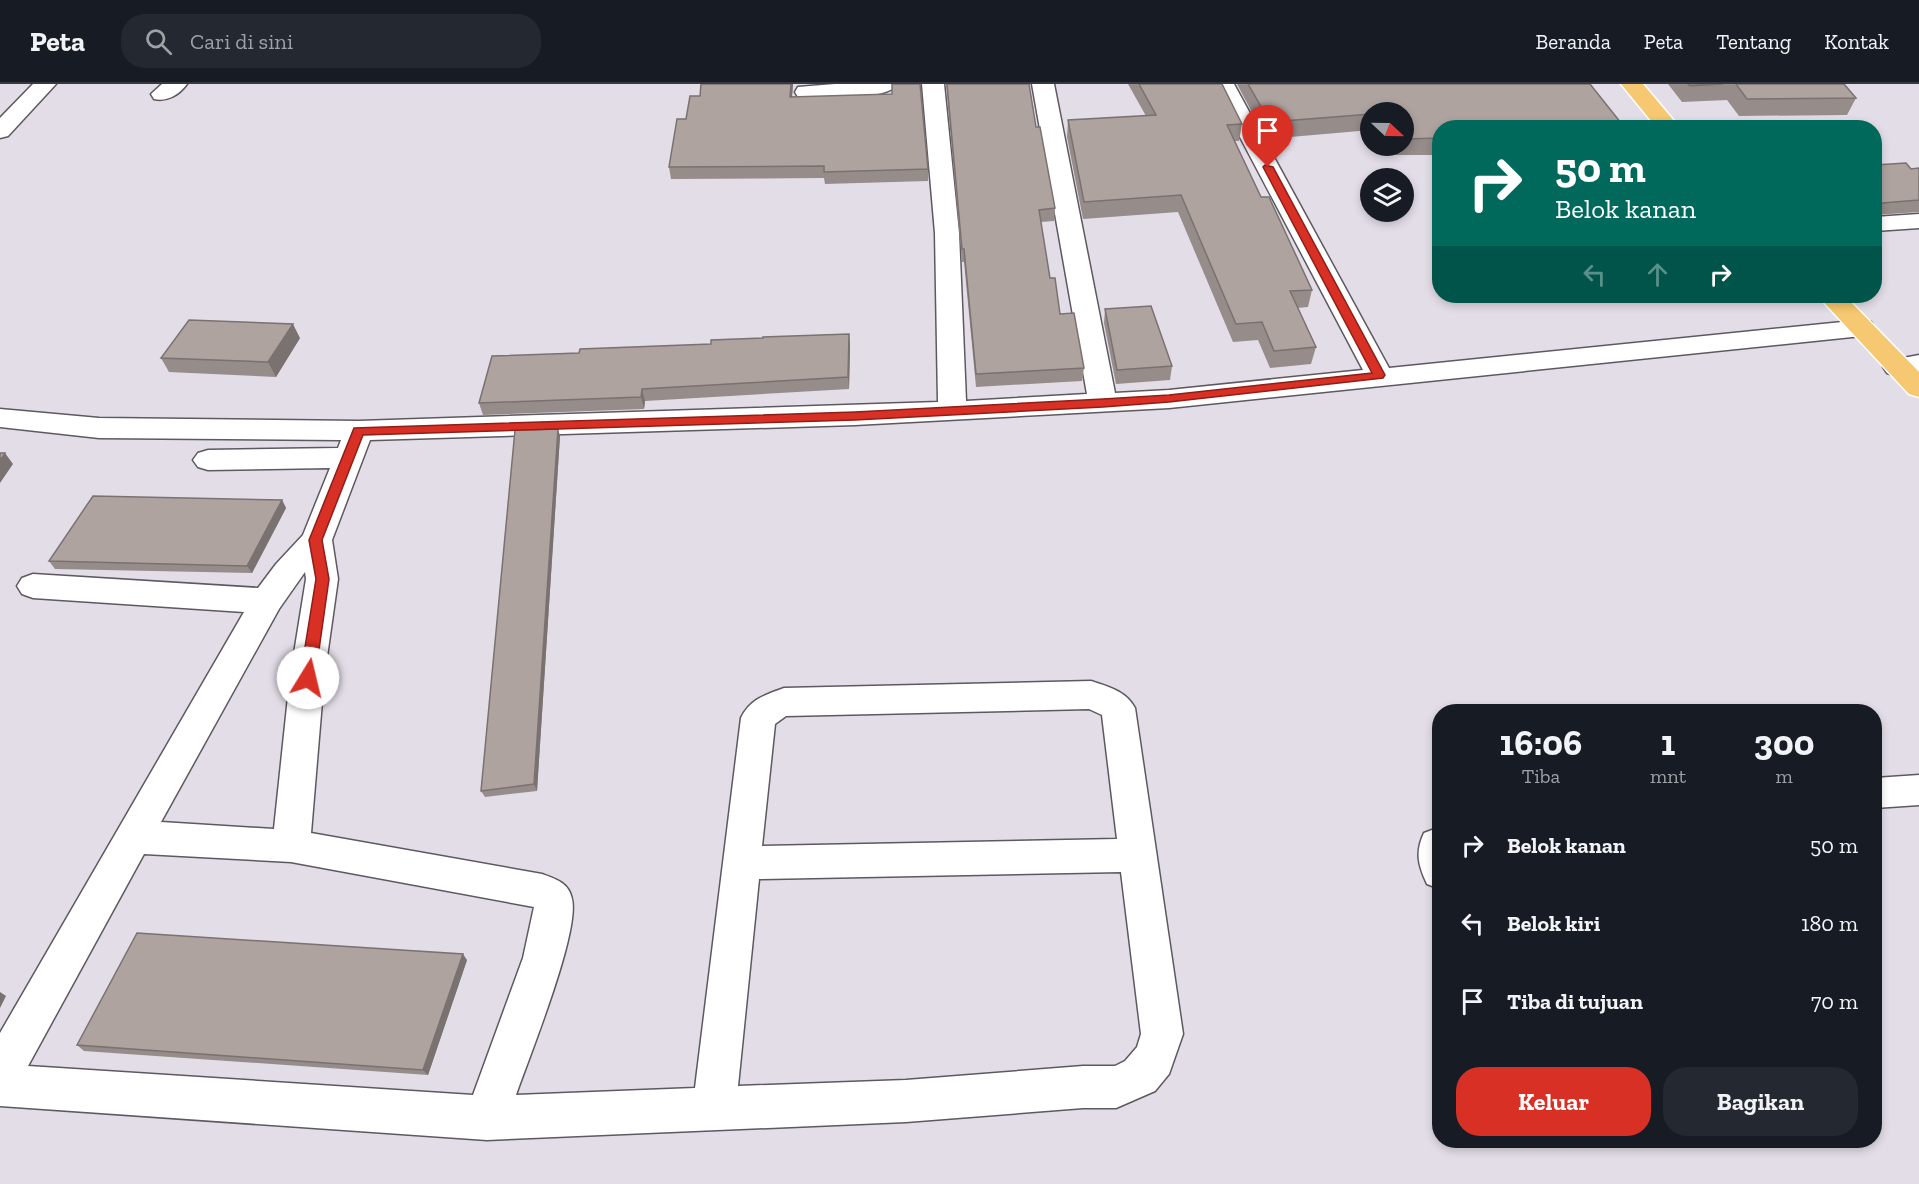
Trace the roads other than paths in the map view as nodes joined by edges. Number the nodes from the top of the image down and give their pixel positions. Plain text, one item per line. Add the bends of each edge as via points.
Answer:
1 (45, 84) edge
2 (887, 84) edge
3 (933, 84) edge
4 (1043, 84) edge
5 (1223, 84) edge
6 (1632, 84) edge
7 (806, 92) dead end
8 (1662, 120) edge
9 (3, 124) edge
10 (1919, 221) edge
11 (1882, 224) edge
12 (1838, 303) edge
13 (1862, 328) junction
14 (1908, 366) edge
15 (1379, 375) junction
16 (1919, 388) edge
17 (1103, 403) junction
18 (952, 410) junction
19 (0, 418) edge
20 (354, 444) junction
21 (208, 460) dead end
22 (315, 540) junction
23 (33, 586) dead end
24 (267, 601) junction
25 (1919, 790) edge
26 (1882, 793) edge
27 (133, 837) junction
28 (291, 846) junction
29 (1138, 855) junction
30 (742, 863) junction
31 (0, 1074) edge
32 (0, 1085) edge
33 (714, 1107) junction
34 (487, 1118) junction

1 - 9 street
2 - 7 street via 879,88
3 - 18 street via 947,233
4 - 17 street
5 - 15 street
6 - 8 main road
10 - 11 street
12 - 13 main road
13 - 14 main road
13 - 15 street
14 - 16 main road
15 - 17 street
17 - 18 street
18 - 20 street
19 - 20 street via 99,428 245,428
20 - 21 street
20 - 22 street
22 - 24 street
22 - 28 street via 322,579
23 - 24 street
24 - 27 street
25 - 26 street
27 - 28 street
27 - 31 street
28 - 34 street via 542,891 553,897 554,913 543,958
29 - 30 street
29 - 30 street via 1118,708 1091,696 1079,696 784,702 769,708 758,718
29 - 33 street via 1162,1034 1154,1059 1140,1076 1116,1087 906,1101
30 - 33 street
32 - 34 street
33 - 34 street

